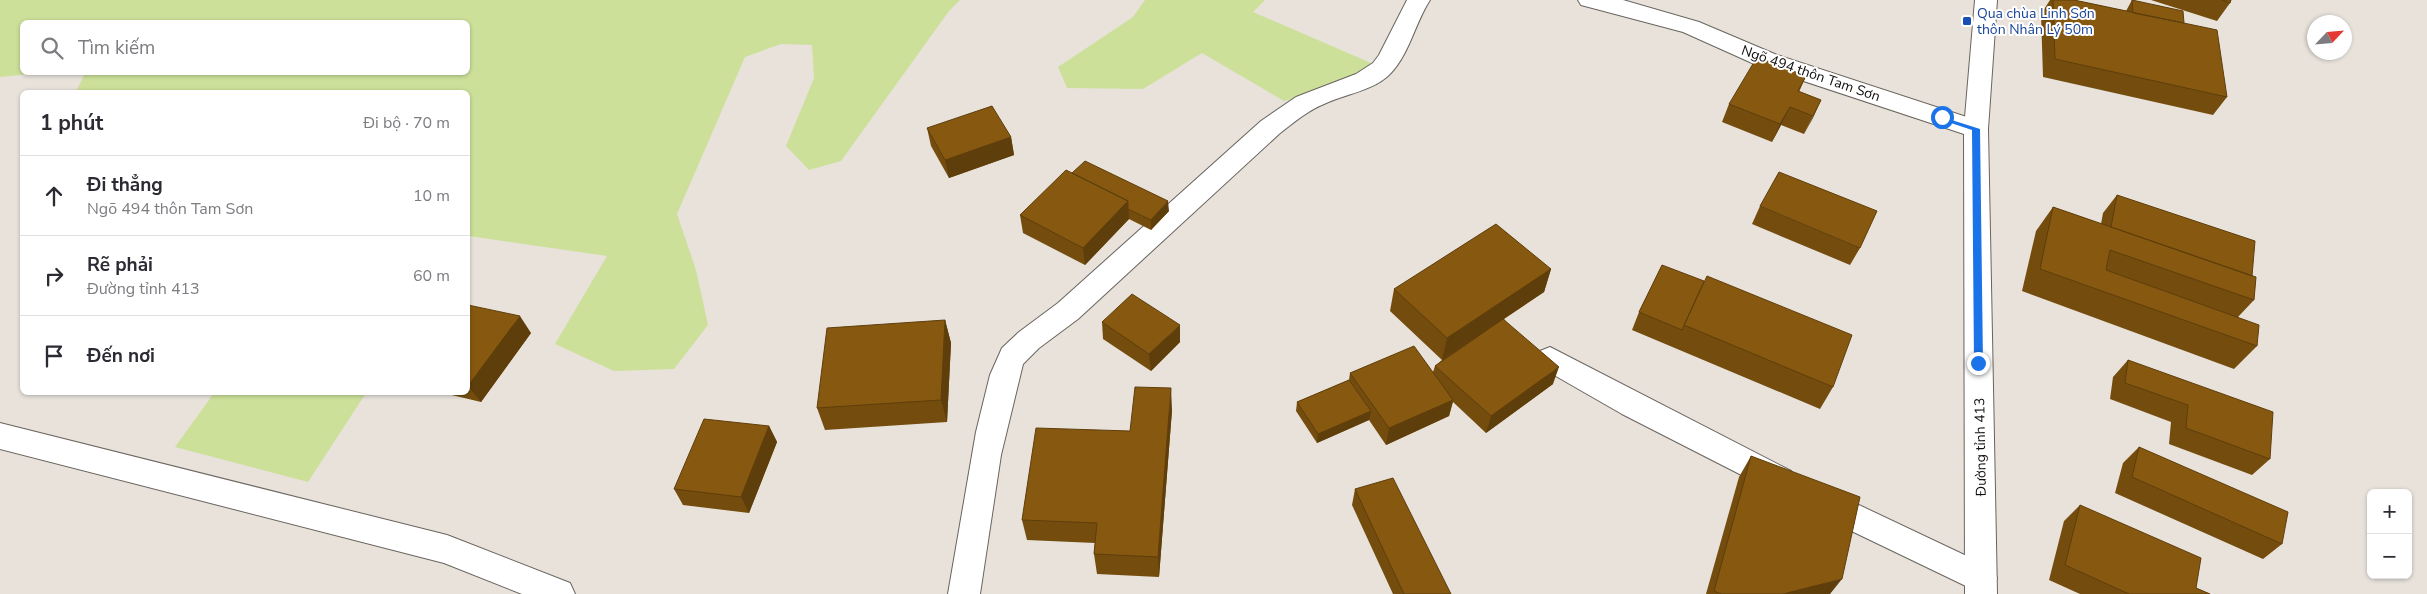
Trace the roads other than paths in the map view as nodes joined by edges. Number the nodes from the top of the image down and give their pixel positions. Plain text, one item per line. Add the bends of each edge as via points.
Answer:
1 (1419, 0) edge
2 (1589, 0) edge
3 (1986, 0) edge
4 (1976, 129) junction
5 (1550, 359) edge
6 (0, 436) edge
7 (1981, 586) edge
8 (559, 594) edge
9 (964, 594) edge

1 - 9 street via 1410,10 1389,61 1380,70 1369,78 1305,102 1274,125 1066,312 1012,354 991,429
2 - 4 street, Ngõ 494 thôn Tam Sơn via 1692,27 1769,61
3 - 4 street, Đường tỉnh 413
4 - 7 street, Đường tỉnh 413
5 - 7 street
6 - 8 street via 447,549

